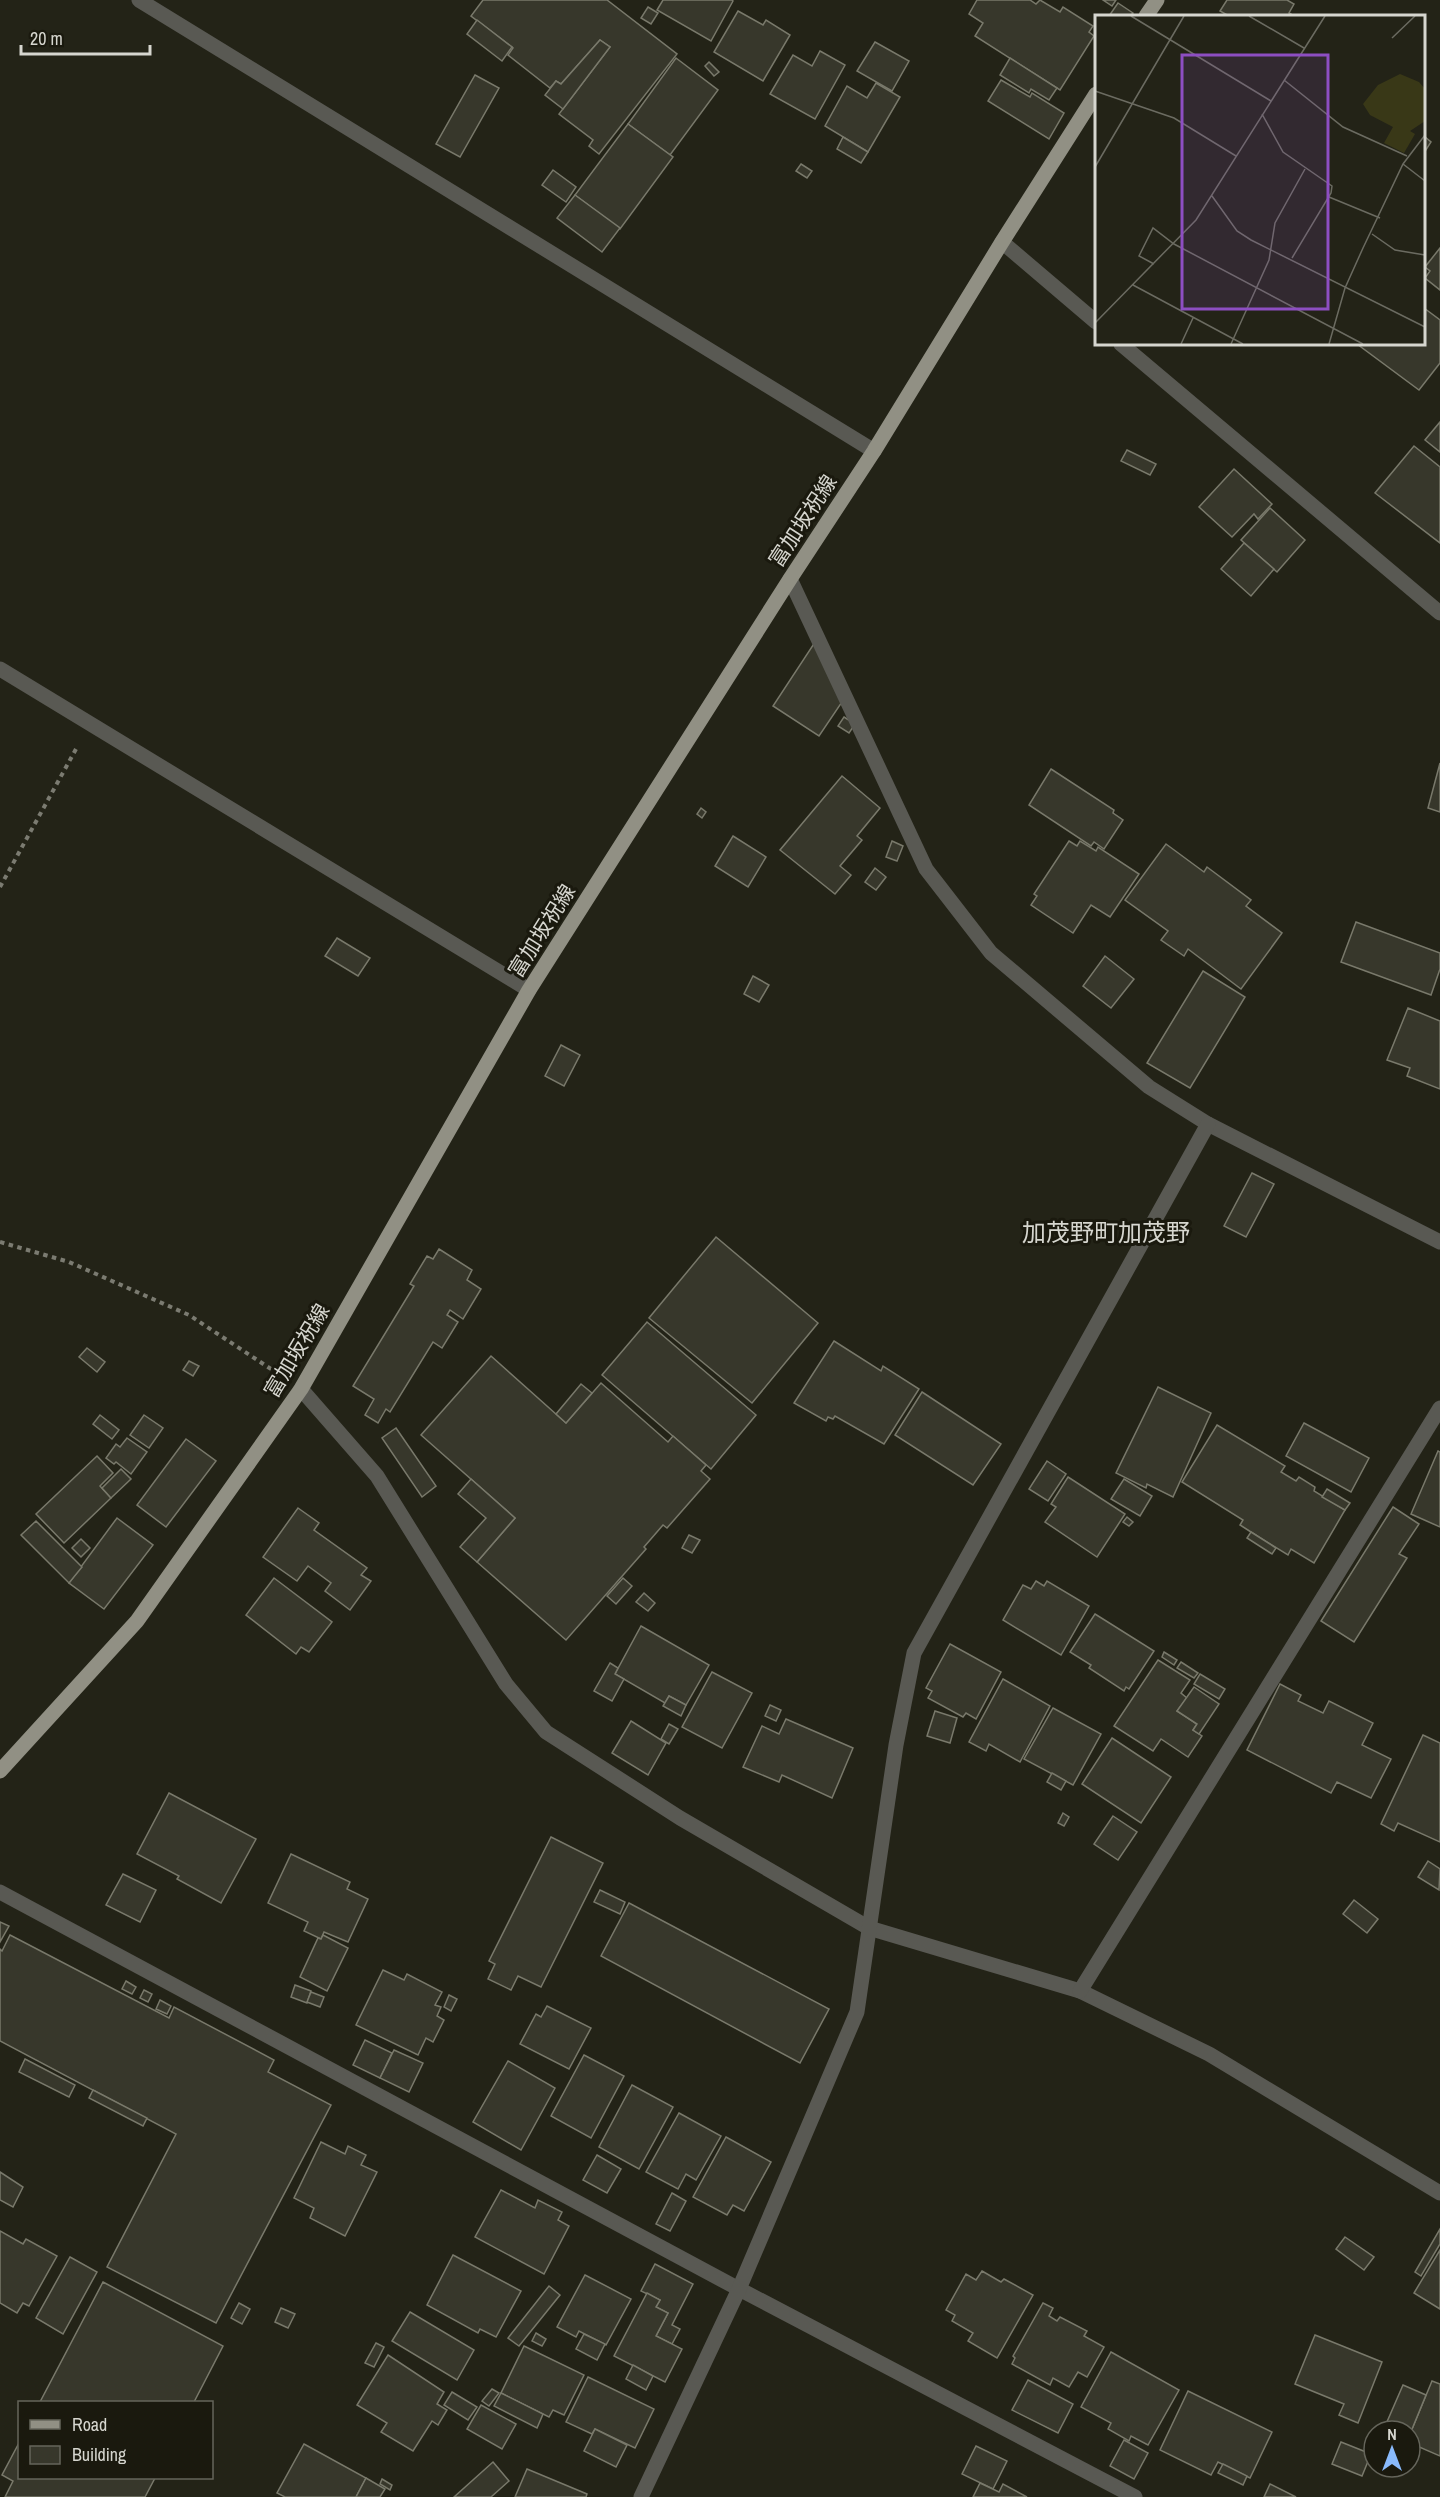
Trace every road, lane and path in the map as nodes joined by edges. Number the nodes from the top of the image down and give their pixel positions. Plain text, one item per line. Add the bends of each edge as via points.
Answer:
1 (139, 0) edge
2 (1157, 0) edge
3 (1147, 15) edge
4 (1095, 96) edge
5 (1002, 242) junction
6 (1095, 321) edge
7 (1122, 345) edge
8 (874, 451) junction
9 (790, 579) junction
10 (1440, 613) edge
11 (0, 669) edge
12 (90, 725) junction
13 (0, 887) edge
14 (530, 990) junction
15 (1208, 1124) junction
16 (0, 1242) edge
17 (1440, 1242) edge
18 (301, 1389) junction
19 (1440, 1408) edge
20 (0, 1771) edge
21 (0, 1892) edge
22 (869, 1928) junction
23 (1080, 1991) junction
24 (1440, 2193) edge
25 (739, 2289) junction
26 (641, 2497) edge
27 (1135, 2497) edge

1 - 8 street
2 - 3 main road
4 - 5 main road, 富加坂祝線
5 - 6 street
5 - 8 main road, 富加坂祝線
7 - 10 street
8 - 9 main road, 富加坂祝線
9 - 14 main road, 富加坂祝線
9 - 15 street via 926,869 991,953 1149,1087
11 - 12 street
12 - 13 path
12 - 14 street
14 - 18 main road, 富加坂祝線
15 - 17 street
15 - 22 street via 915,1653 896,1745
16 - 18 path via 69,1262 189,1315
18 - 20 main road, 富加坂祝線 via 137,1621
18 - 22 street via 377,1476 506,1684 546,1732 680,1818
19 - 23 street
21 - 25 street
22 - 23 street
22 - 25 street via 857,2012
23 - 24 street via 1209,2054
25 - 26 street
25 - 27 street

